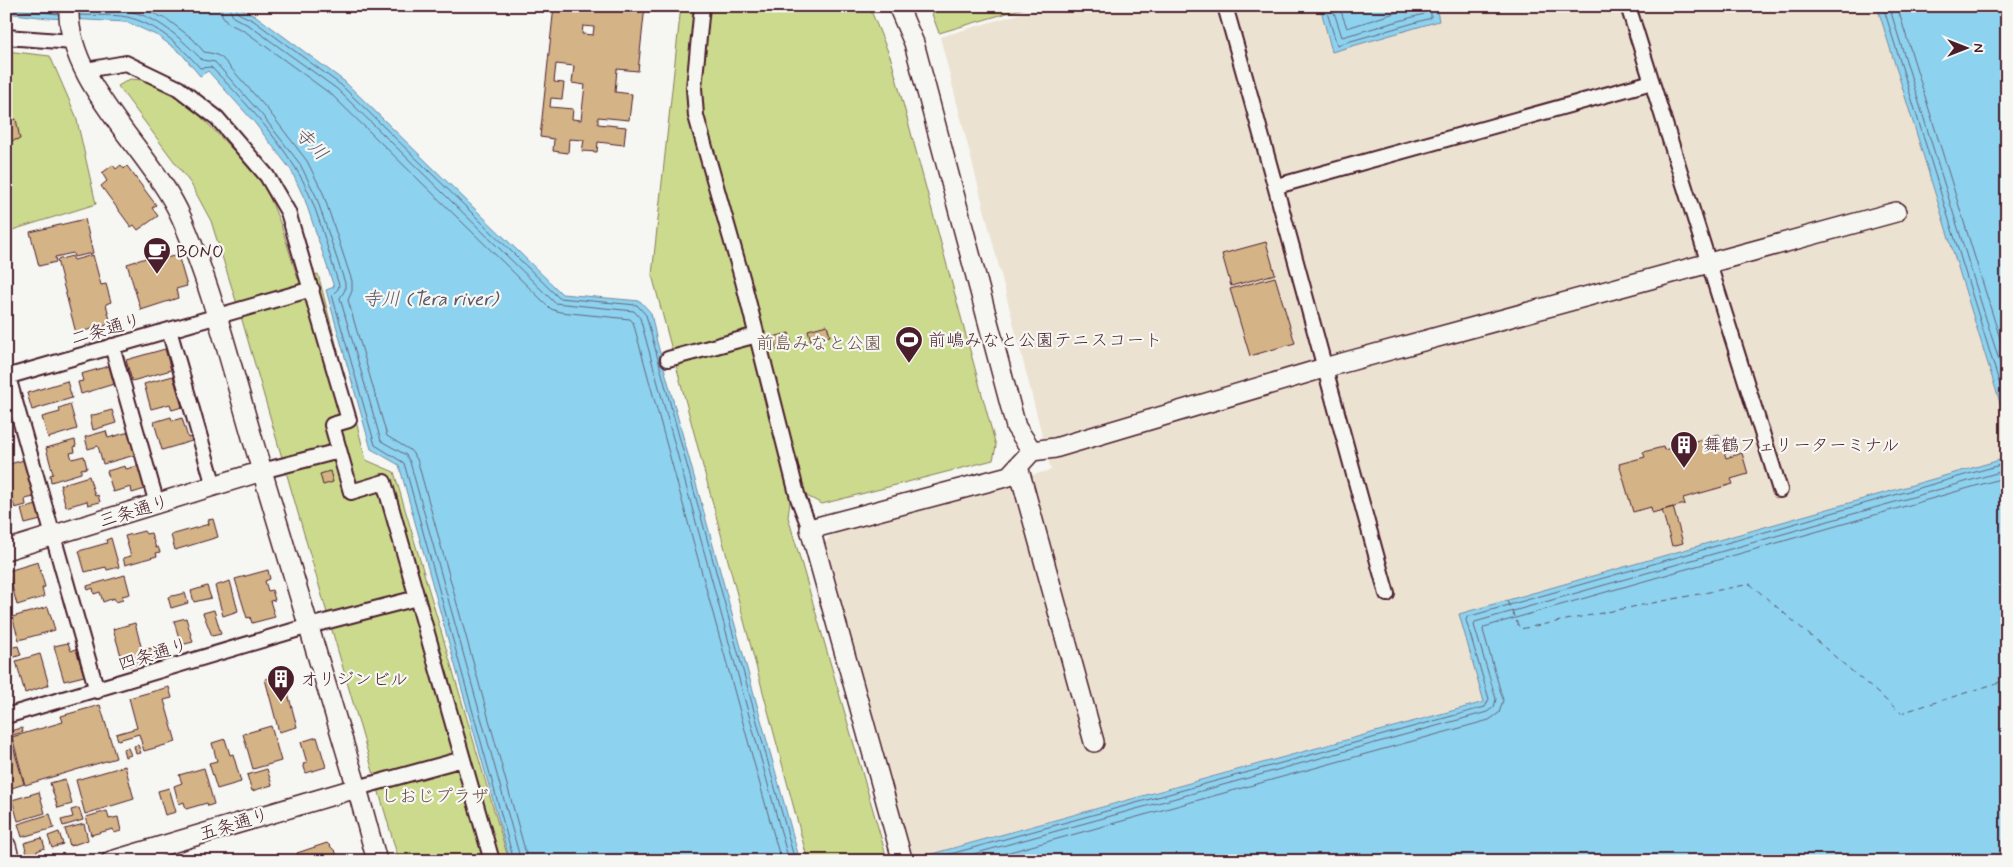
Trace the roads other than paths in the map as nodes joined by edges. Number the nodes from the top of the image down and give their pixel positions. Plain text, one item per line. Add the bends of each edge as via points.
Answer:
1 (702, 6) edge
2 (898, 6) edge
3 (1225, 6) edge
4 (1628, 6) edge
5 (69, 14) edge
6 (6, 37) edge
7 (73, 42) junction
8 (86, 70) junction
9 (1652, 82) junction
10 (1277, 186) junction
11 (1896, 212) dead end
12 (1710, 263) junction
13 (312, 289) junction
14 (216, 316) junction
15 (168, 330) junction
16 (757, 335) junction
17 (112, 346) junction
18 (668, 360) dead end
19 (1324, 368) junction
20 (7, 377) edge
21 (338, 451) junction
22 (1032, 451) junction
23 (1018, 466) junction
24 (262, 471) junction
25 (214, 486) junction
26 (1780, 490) dead end
27 (157, 504) junction
28 (810, 529) junction
29 (52, 536) junction
30 (6, 550) edge
31 (1387, 594) dead end
32 (417, 598) junction
33 (309, 626) junction
34 (97, 691) junction
35 (6, 716) edge
36 (1094, 742) dead end
37 (463, 759) junction
38 (357, 788) junction
39 (6, 846) edge
40 (901, 855) dead end
41 (10, 861) edge
42 (111, 861) edge
43 (376, 861) edge
44 (492, 861) edge

1 - 16 street via 694,88 696,116
2 - 22 street via 914,43 1016,427
3 - 10 street
4 - 9 street
5 - 7 street
6 - 7 street
7 - 8 street
8 - 13 street via 126,63 178,88 217,118 266,176 288,212
8 - 14 street via 101,98 169,192 183,220
9 - 10 street
9 - 12 street
10 - 19 street
11 - 12 street
12 - 19 street
12 - 26 street
13 - 14 street, 二条通り
13 - 21 street via 349,420 332,425
14 - 15 street, 二条通り
14 - 24 street
15 - 17 street, 二条通り
15 - 25 street
16 - 18 street
16 - 28 street via 798,498
17 - 20 street, 二条通り
17 - 27 street
19 - 22 street via 1055,448
19 - 31 street
20 - 29 street
21 - 24 street
21 - 32 street via 351,492 384,482
22 - 23 street
23 - 28 street via 1009,476
23 - 36 street
24 - 25 street, 三条通り
24 - 33 street
25 - 27 street, 三条通り
27 - 29 street, 三条通り
28 - 40 street
29 - 30 street, 三条通り
29 - 34 street
32 - 33 street, 四条通り
32 - 37 street
33 - 34 street, 四条通り
33 - 38 street
34 - 35 street, 四条通り
37 - 38 street
37 - 44 street
38 - 42 street, 五条通り
38 - 43 street
39 - 41 street

